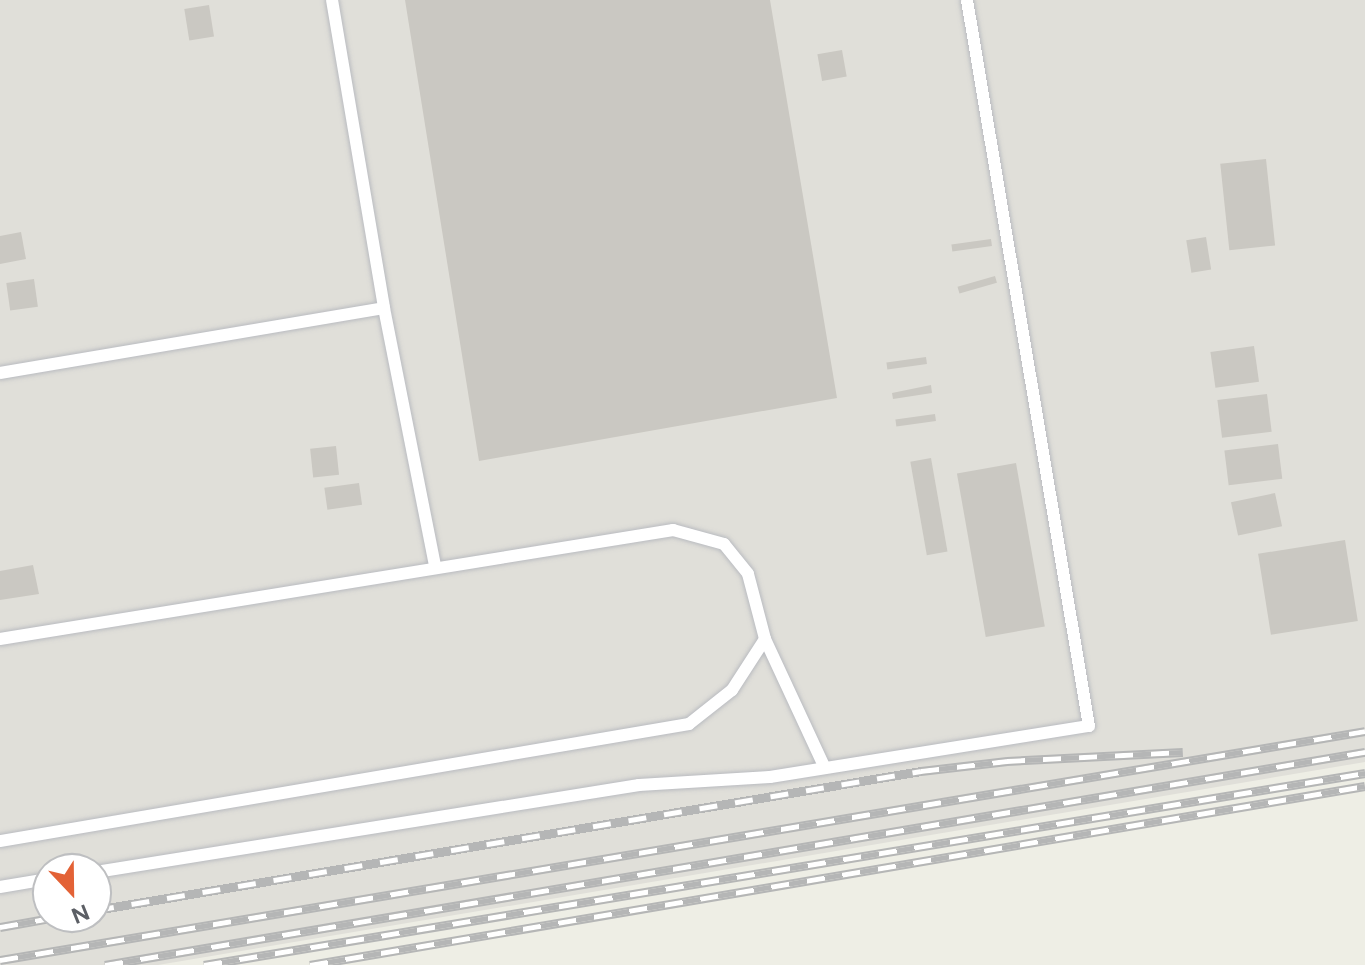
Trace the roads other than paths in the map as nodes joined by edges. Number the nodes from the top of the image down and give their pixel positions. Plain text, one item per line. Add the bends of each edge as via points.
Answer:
1 (332, 0) edge
2 (967, 0) edge
3 (384, 308) junction
4 (0, 373) edge
5 (435, 566) junction
6 (0, 639) edge
7 (765, 639) junction
8 (825, 768) junction
9 (0, 841) edge
10 (112, 869) edge
11 (32, 882) edge
12 (0, 887) edge

1 - 3 lane
2 - 8 lane via 1089,726
3 - 4 lane
3 - 5 lane
5 - 6 lane
5 - 7 lane via 673,530 724,544 748,574
7 - 8 lane
7 - 9 lane via 732,690 689,724
8 - 10 lane via 639,785
11 - 12 lane

